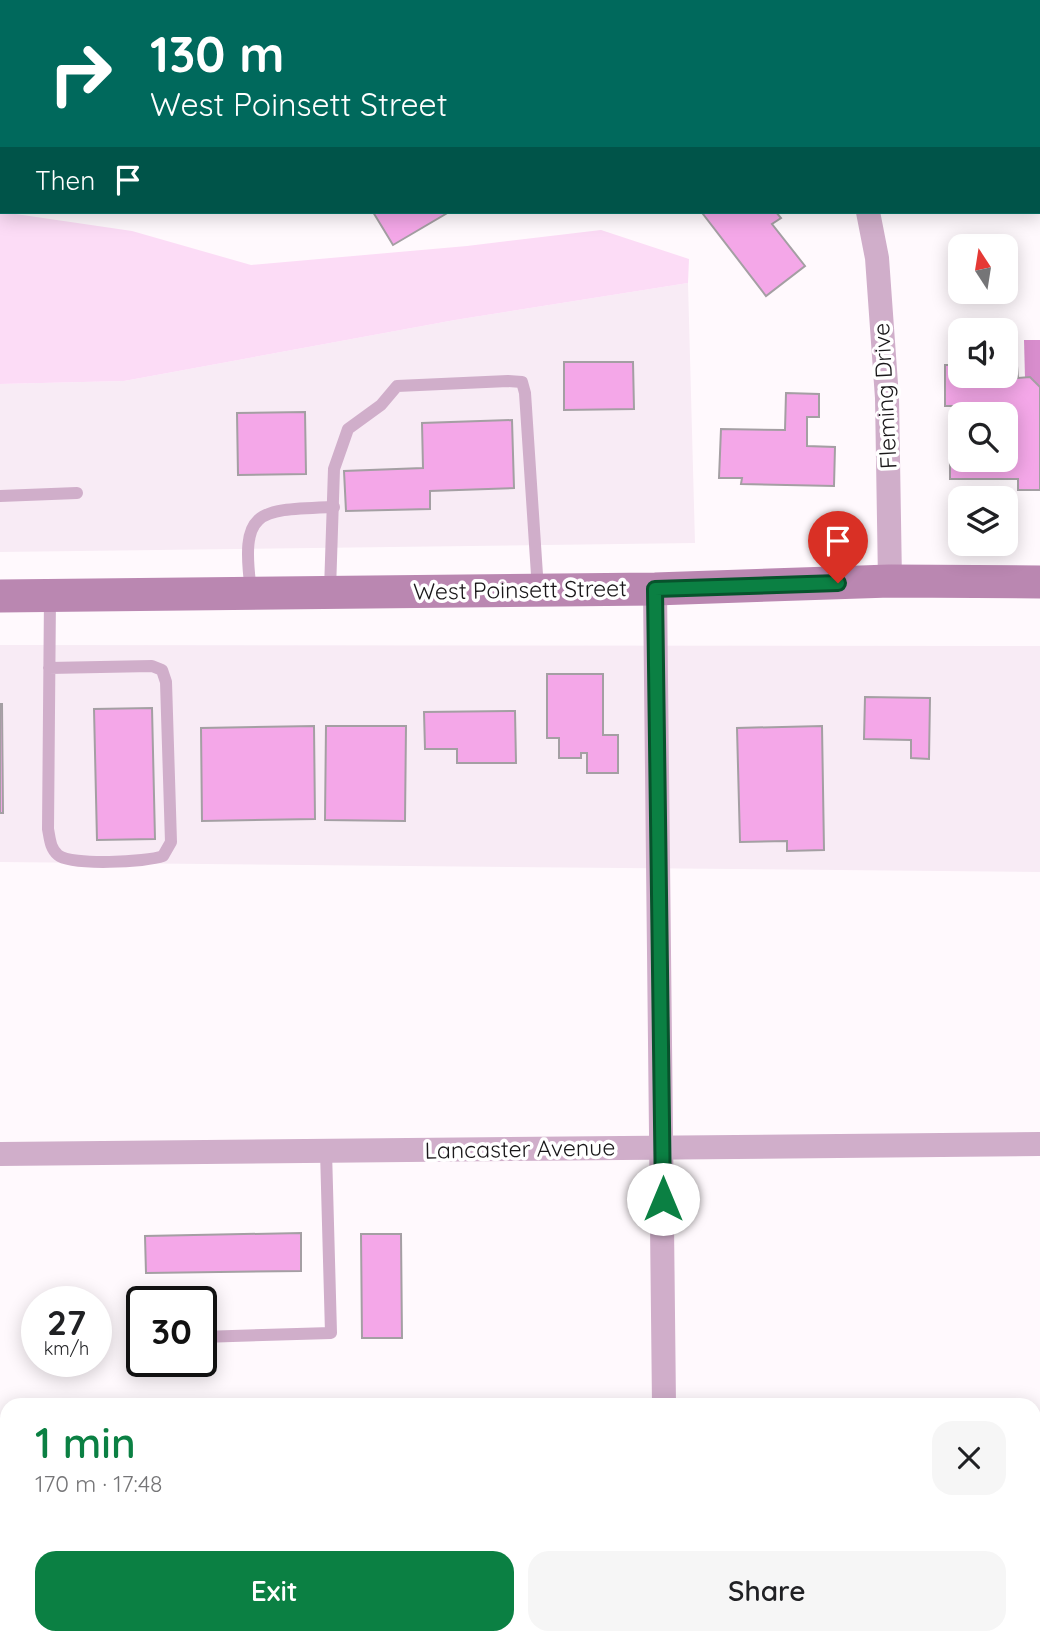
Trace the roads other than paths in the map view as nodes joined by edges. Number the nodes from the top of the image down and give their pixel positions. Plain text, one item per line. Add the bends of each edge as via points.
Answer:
1 (868, 214) edge
2 (77, 494) dead end
3 (0, 496) edge
4 (334, 507) junction
5 (890, 581) junction
6 (1040, 582) edge
7 (655, 589) junction
8 (538, 590) junction
9 (330, 592) junction
10 (251, 593) junction
11 (50, 595) junction
12 (0, 596) edge
13 (49, 668) junction
14 (1040, 1144) edge
15 (663, 1147) junction
16 (326, 1150) junction
17 (0, 1154) edge
18 (217, 1337) edge
19 (664, 1398) edge

1 - 5 street, Fleming Drive via 877,258 887,398
2 - 3 lane
4 - 8 lane via 334,469 348,429 397,386 522,382
4 - 9 lane
4 - 10 lane via 281,509 258,518 246,539
5 - 6 main road, West Poinsett Street
5 - 7 main road, West Poinsett Street
7 - 8 main road, West Poinsett Street
7 - 15 street
8 - 9 main road, West Poinsett Street
9 - 10 main road, West Poinsett Street
10 - 11 main road, West Poinsett Street
11 - 12 main road, West Poinsett Street
11 - 13 lane
13 - 13 lane via 51,847 60,857 74,860 151,861 163,856 171,842 162,670 152,666
14 - 15 street, Lancaster Avenue
15 - 16 street, Lancaster Avenue
15 - 19 street
16 - 17 street, Lancaster Avenue
16 - 18 lane via 331,1333

